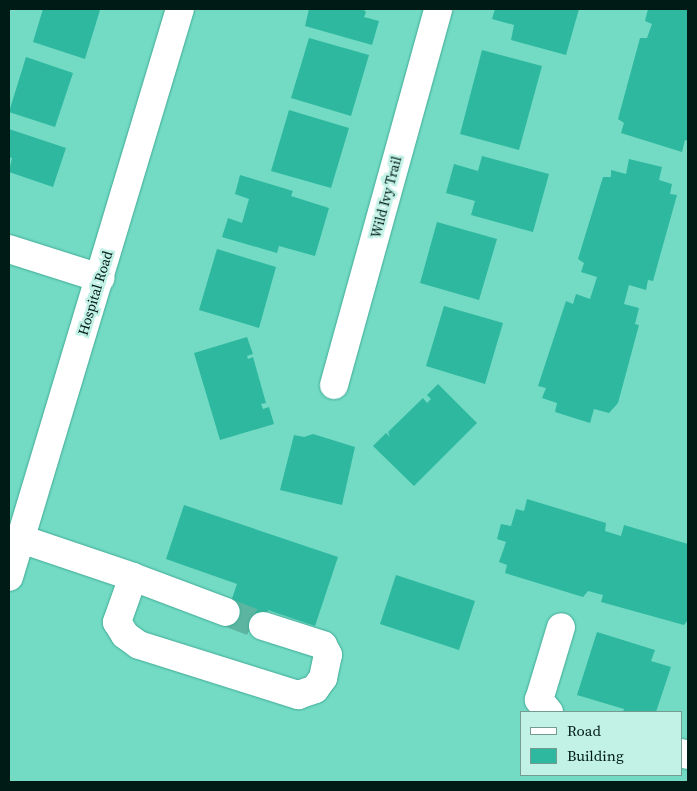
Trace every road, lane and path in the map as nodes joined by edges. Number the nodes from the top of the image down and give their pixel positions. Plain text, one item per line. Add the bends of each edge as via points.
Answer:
1 (180, 9) edge
2 (438, 9) edge
3 (9, 249) edge
4 (100, 278) junction
5 (334, 385) dead end
6 (21, 539) junction
7 (9, 577) edge
8 (133, 577) junction
9 (226, 612) tunnel mouth
10 (263, 626) tunnel mouth
11 (561, 627) dead end
12 (548, 711) edge

1 - 4 street, Hospital Road
2 - 5 street, Wild Ivy Trail
3 - 4 street
4 - 6 street, Hospital Road
6 - 7 street, Hospital Road
6 - 8 street
8 - 9 street
8 - 10 street via 117,622 125,635 139,645 298,695 315,689 323,678 328,655 323,645
11 - 12 street via 539,700

